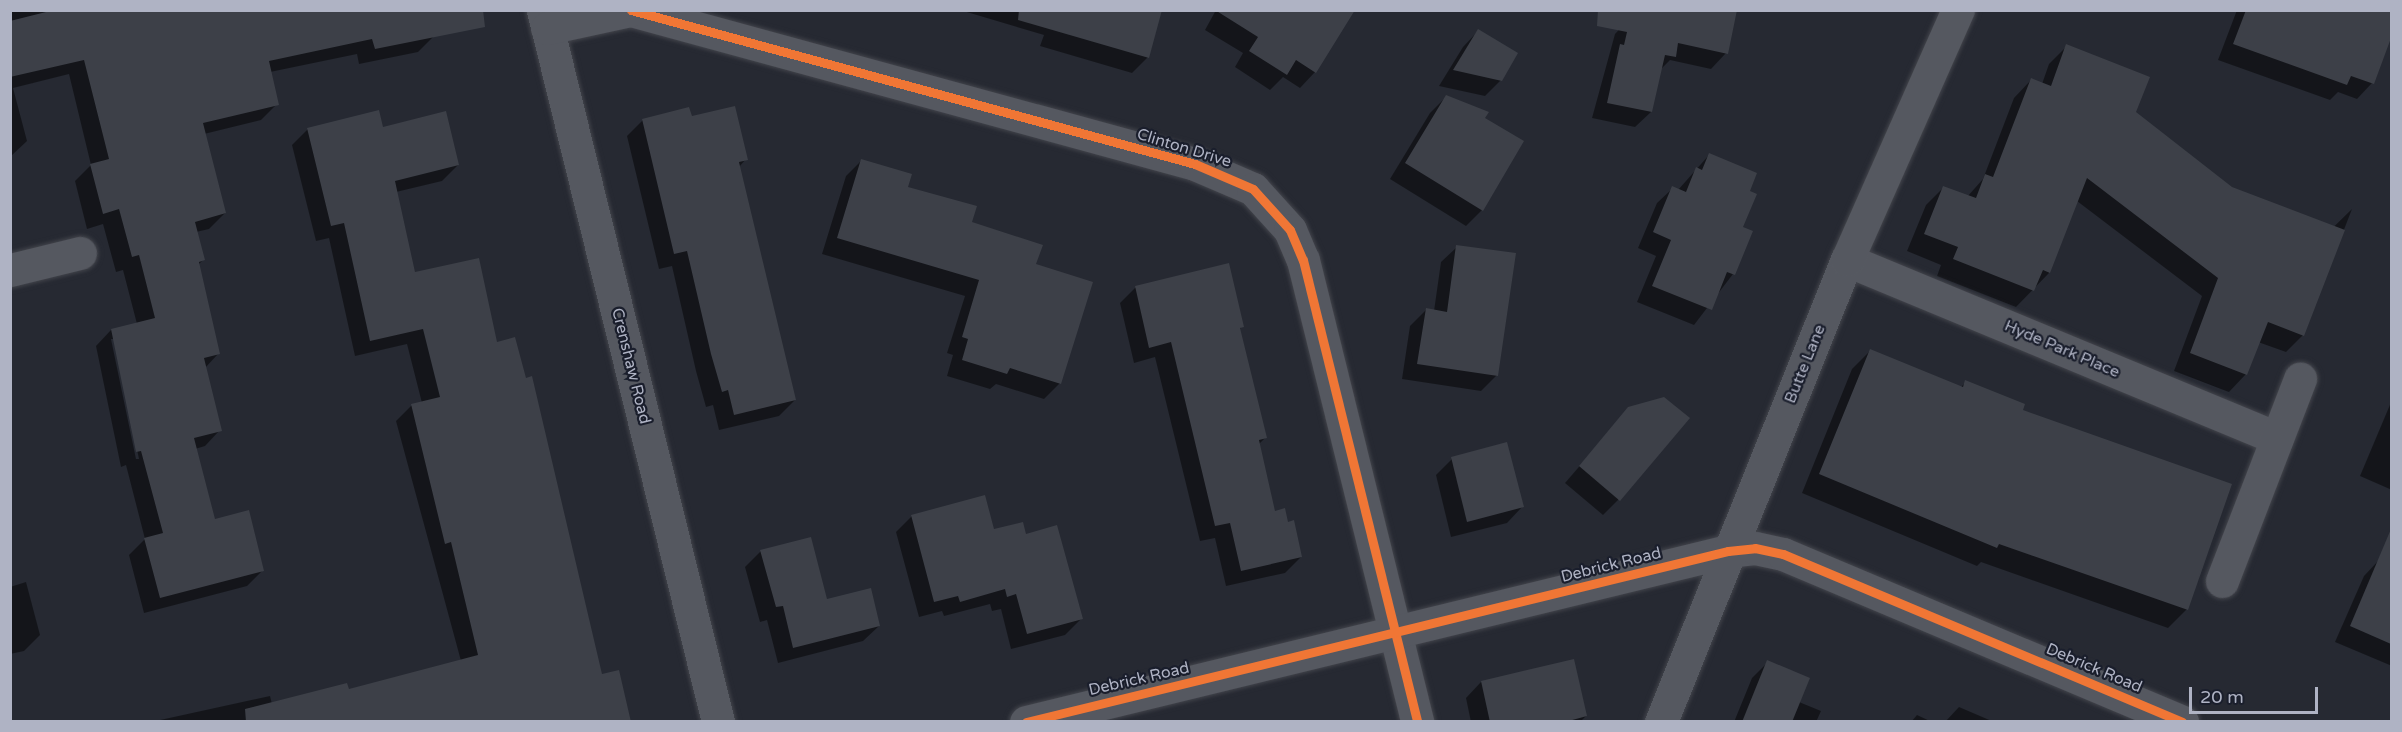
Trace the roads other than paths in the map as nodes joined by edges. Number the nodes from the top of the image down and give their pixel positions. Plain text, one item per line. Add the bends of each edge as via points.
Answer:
1 (630, 10) edge
2 (1958, 10) edge
3 (545, 19) edge
4 (80, 253) dead end
5 (1847, 260) junction
6 (10, 270) edge
7 (2300, 379) dead end
8 (2277, 438) junction
9 (1728, 551) junction
10 (2223, 581) dead end
11 (1395, 634) junction
12 (718, 722) edge
13 (1026, 722) edge
14 (1417, 722) edge
15 (1661, 722) edge
16 (2182, 722) edge

1 - 3 street, Clinton Drive
1 - 11 street, Clinton Drive via 1195,164 1253,189 1290,230 1303,260
2 - 5 street, Butte Lane
3 - 12 street, Crenshaw Road
4 - 6 street
5 - 8 street, Hyde Park Place
5 - 9 street, Butte Lane
7 - 8 street
8 - 10 street
9 - 11 street, Debrick Road
9 - 15 street, Butte Lane
9 - 16 street, Debrick Road via 1755,548 1783,554
11 - 13 street, Debrick Road
11 - 14 street, Clinton Drive

